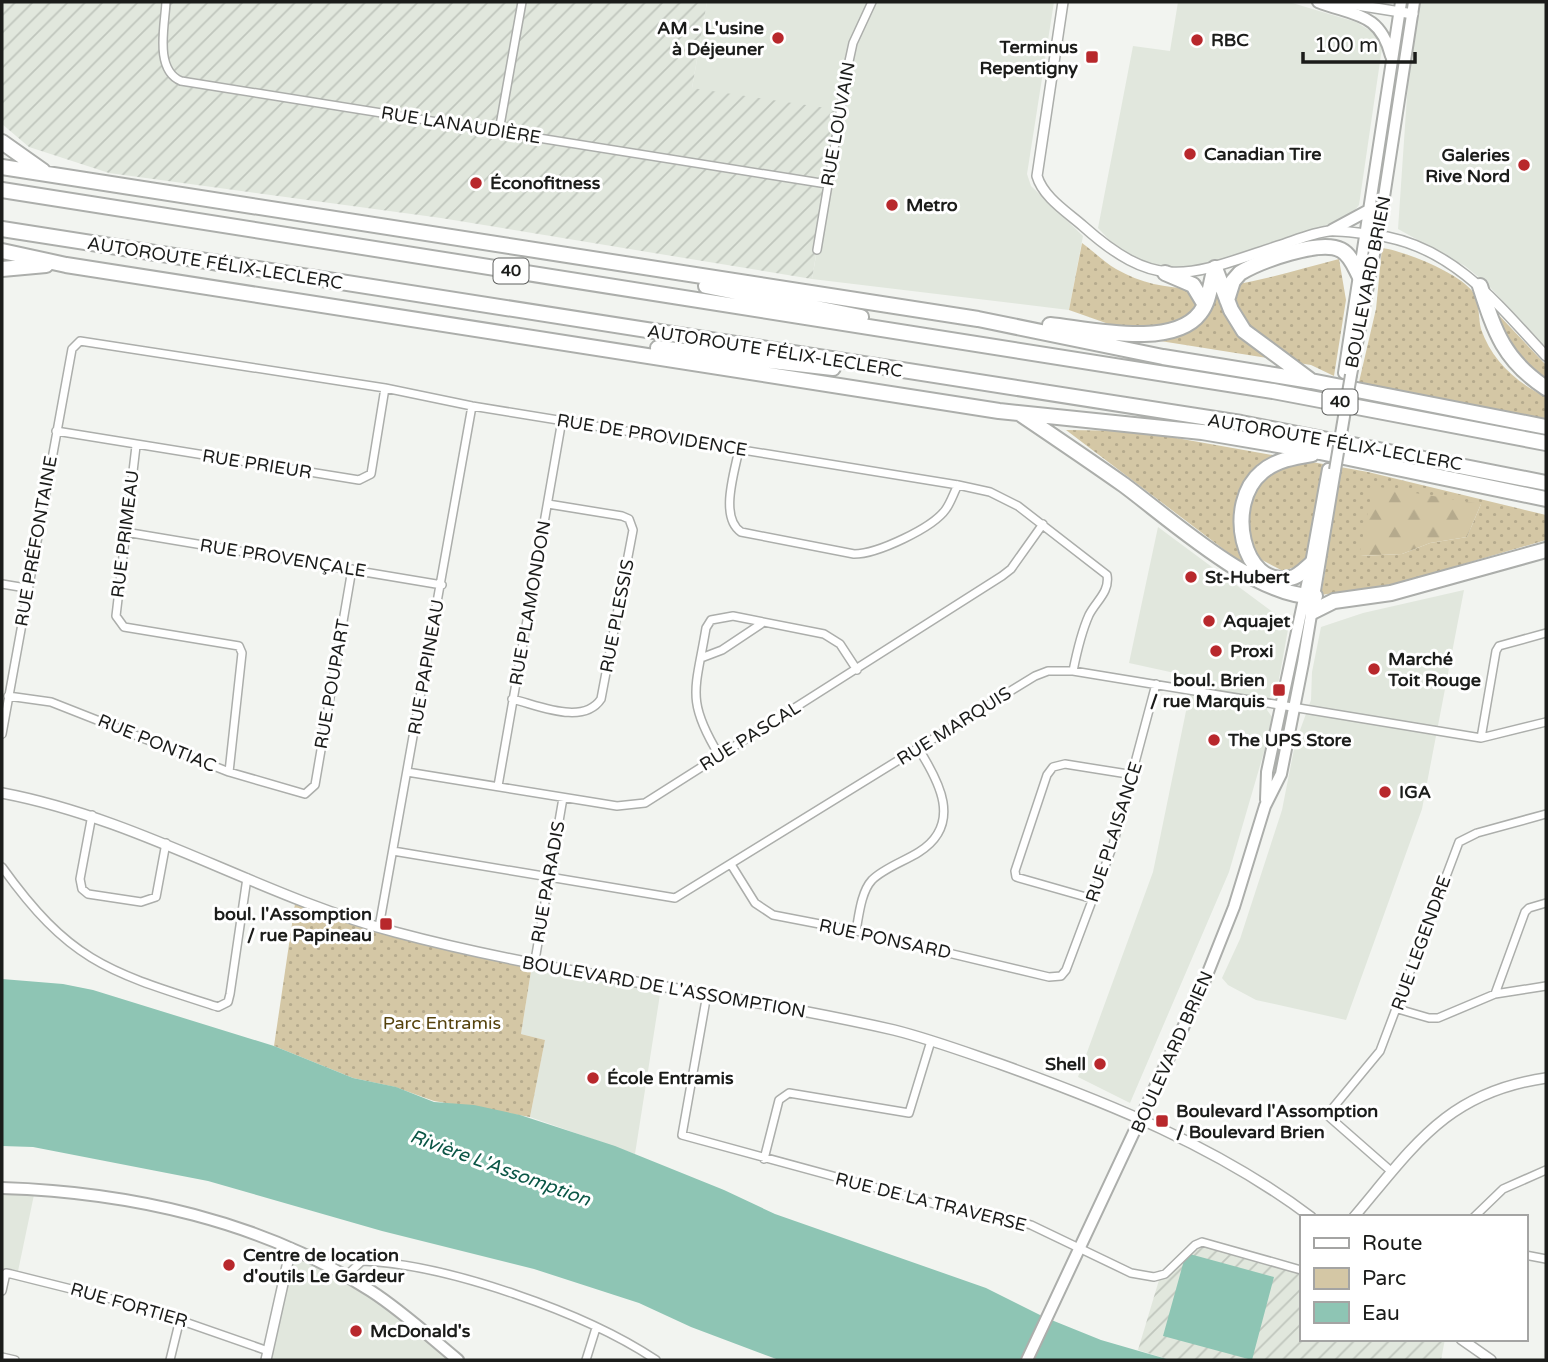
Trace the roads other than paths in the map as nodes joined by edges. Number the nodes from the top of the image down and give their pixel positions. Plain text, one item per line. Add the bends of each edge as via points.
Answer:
1 (166, 2) edge
2 (872, 2) edge
3 (1063, 2) edge
4 (1318, 2) edge
5 (1338, 2) edge
6 (522, 3) edge
7 (1412, 5) edge
8 (1401, 6) edge
9 (1393, 65) junction
10 (499, 131) junction
11 (2, 142) edge
12 (2, 167) edge
13 (45, 172) junction
14 (827, 184) junction
15 (2, 191) edge
16 (1369, 210) junction
17 (2, 229) edge
18 (1332, 230) junction
19 (1372, 236) junction
20 (817, 250) dead end
21 (2, 251) edge
22 (595, 259) junction
23 (66, 265) junction
24 (1215, 268) junction
25 (2, 269) edge
26 (1165, 273) junction
27 (1360, 277) junction
28 (1480, 286) junction
29 (1227, 300) junction
30 (1205, 305) junction
31 (978, 319) junction
32 (528, 337) junction
33 (72, 349) joint
34 (1020, 351) junction
35 (1546, 356) edge
36 (1348, 374) junction
37 (935, 376) junction
38 (1311, 381) junction
39 (385, 388) junction
40 (1546, 388) edge
41 (472, 406) junction
42 (1019, 414) junction
43 (562, 420) junction
44 (1546, 427) edge
45 (56, 431) junction
46 (1546, 443) edge
47 (136, 446) junction
48 (739, 449) junction
49 (1320, 452) junction
50 (1331, 470) junction
51 (1546, 483) edge
52 (958, 485) junction
53 (1546, 499) edge
54 (548, 504) junction
55 (1043, 524) junction
56 (125, 532) junction
57 (1546, 550) edge
58 (1311, 563) junction
59 (352, 569) junction
60 (2, 584) edge
61 (442, 584) junction
62 (26, 588) junction
63 (1310, 597) junction
64 (1312, 612) junction
65 (761, 624) junction
66 (1546, 633) edge
67 (701, 659) junction
68 (857, 670) junction
69 (1073, 671) junction
70 (1157, 684) junction
71 (8, 696) junction
72 (512, 699) junction
73 (1281, 705) junction
74 (1294, 708) junction
75 (1546, 722) edge
76 (2, 734) edge
77 (1481, 738) junction
78 (918, 748) junction
79 (719, 755) junction
80 (229, 772) junction
81 (407, 772) junction
82 (1134, 775) junction
83 (498, 786) junction
84 (2, 793) edge
85 (305, 794) joint
86 (564, 797) junction
87 (1265, 806) junction
88 (1546, 814) edge
89 (92, 815) junction
90 (166, 843) junction
91 (393, 851) junction
92 (732, 866) junction
93 (2, 867) edge
94 (247, 878) junction
95 (549, 878) junction
96 (1093, 899) junction
97 (1546, 903) edge
98 (379, 928) junction
99 (856, 931) junction
100 (534, 966) junction
101 (1061, 976) joint
102 (1546, 986) edge
103 (1495, 993) junction
104 (707, 994) junction
105 (1398, 1009) junction
106 (931, 1041) junction
107 (1546, 1078) edge
108 (1140, 1121) junction
109 (764, 1159) junction
110 (1546, 1170) edge
111 (1392, 1172) junction
112 (2, 1188) edge
113 (1308, 1215) edge
114 (1356, 1215) edge
115 (1476, 1215) edge
116 (291, 1248) junction
117 (1080, 1248) junction
118 (1527, 1255) edge
119 (1546, 1259) edge
120 (1300, 1270) edge
121 (345, 1276) junction
122 (2, 1291) edge
123 (180, 1319) junction
124 (596, 1328) junction
125 (1464, 1341) edge
126 (267, 1356) edge
127 (2, 1357) edge
128 (15, 1360) edge
129 (170, 1360) edge
130 (458, 1360) edge
131 (586, 1360) edge
132 (656, 1360) edge
133 (1027, 1360) edge
134 (1491, 1360) edge

1 - 10 street, RUE LANAUDIÈRE via 164,60 170,74 181,81
2 - 14 street, RUE LOUVAIN via 853,43
3 - 26 street via 1037,161 1038,180 1110,250 1135,265
4 - 9 main road via 1356,13 1378,27 1386,36
5 - 8 street
6 - 10 street
7 - 8 street
7 - 19 main road, BOULEVARD BRIEN
8 - 9 main road, BOULEVARD BRIEN
9 - 16 main road, BOULEVARD BRIEN
10 - 14 street, RUE LANAUDIÈRE
11 - 13 highway
12 - 13 highway
13 - 22 highway
14 - 20 street, RUE LOUVAIN
15 - 34 highway, 40
16 - 18 main road
16 - 19 main road, BOULEVARD BRIEN
17 - 37 highway, AUTOROUTE FÉLIX-LECLERC / 40
18 - 19 street
18 - 24 street
19 - 27 main road, BOULEVARD BRIEN
19 - 28 street via 1431,253
19 - 36 main road, BOULEVARD BRIEN
21 - 23 highway
22 - 31 highway
22 - 34 highway via 689,283
23 - 25 highway
23 - 32 highway
24 - 26 street
24 - 29 highway
24 - 30 highway
26 - 30 highway via 1193,285
27 - 29 highway via 1344,251 1313,248 1240,273
27 - 36 main road, BOULEVARD BRIEN
28 - 35 street
28 - 40 highway via 1504,350
29 - 38 highway via 1248,336
30 - 31 highway via 1188,324 1160,333
31 - 38 highway
32 - 37 highway
32 - 42 highway
33 - 39 street, RUE DE PROVIDENCE via 80,341
33 - 45 street, RUE PRÉFONTAINE
34 - 46 highway, 40 via 1317,398
36 - 50 main road, BOULEVARD BRIEN
37 - 51 highway, AUTOROUTE FÉLIX-LECLERC / 40 via 1241,424
38 - 44 highway
39 - 41 street, RUE DE PROVIDENCE
39 - 47 street, RUE PRIEUR via 372,474 364,479
41 - 43 street, RUE DE PROVIDENCE
41 - 61 street, RUE PAPINEAU
42 - 49 highway via 1180,429
42 - 63 highway via 1243,572 1275,588
43 - 48 street, RUE DE PROVIDENCE
43 - 54 street, RUE PLAMONDON
45 - 47 street, RUE PRIEUR
45 - 62 street, RUE PRÉFONTAINE
47 - 56 street, RUE PRIMEAU
48 - 52 street, RUE DE PROVIDENCE
48 - 52 street via 730,509 736,528 854,554 890,547 940,515
49 - 53 highway
49 - 58 highway via 1286,459 1259,475 1245,496 1241,518 1247,551 1268,574 1291,578
50 - 58 main road, BOULEVARD BRIEN
50 - 63 main road, BOULEVARD BRIEN
52 - 55 street, RUE DE PROVIDENCE via 997,495
54 - 72 street, RUE PLAMONDON
54 - 72 street, RUE PLESSIS via 622,516 629,519 633,530 601,699 595,708 580,714
55 - 68 street, RUE PASCAL via 1011,569
55 - 69 street, RUE DE PROVIDENCE via 1107,575 1108,587 1091,612
56 - 59 street, RUE PROVENÇALE
56 - 80 street, RUE PRIMEAU via 116,607 119,623 235,645 242,653
57 - 64 highway via 1391,593 1335,601
58 - 63 main road, BOULEVARD BRIEN
59 - 61 street, RUE PROVENÇALE
59 - 85 street, RUE POUPART via 315,785
60 - 62 street
61 - 81 street, RUE PAPINEAU
62 - 71 street, RUE PRÉFONTAINE
63 - 64 main road, BOULEVARD BRIEN
63 - 73 main road, BOULEVARD BRIEN
64 - 74 main road, BOULEVARD BRIEN
65 - 67 street
65 - 67 street via 733,617 710,620
65 - 68 street via 833,637
66 - 77 street via 1499,646
67 - 79 street via 695,709
68 - 79 street, RUE PASCAL
69 - 70 street, RUE MARQUIS
69 - 78 street, RUE MARQUIS via 1048,671 1035,677
70 - 73 street, RUE MARQUIS
70 - 82 street, RUE PLAISANCE
71 - 76 street, RUE PRÉFONTAINE
71 - 80 street, RUE PONTIAC via 51,702
72 - 83 street, RUE PLAMONDON
73 - 74 street, RUE MARQUIS
73 - 87 main road, BOULEVARD BRIEN
74 - 77 street, RUE MARQUIS
74 - 87 main road, BOULEVARD BRIEN via 1281,774
75 - 77 street, RUE MARQUIS
78 - 92 street, RUE MARQUIS
78 - 99 street via 943,794 944,816 922,850 873,879
79 - 86 street, RUE PASCAL via 635,807
80 - 85 street, RUE PONTIAC
81 - 83 street, RUE PASCAL
81 - 91 street, RUE PAPINEAU
82 - 96 street, RUE PLAISANCE
82 - 96 street via 1056,765 1050,769 1015,871 1017,877
83 - 86 street, RUE PASCAL
84 - 89 street, BOULEVARD DE L'ASSOMPTION
86 - 95 street, RUE PARADIS
87 - 108 main road, BOULEVARD BRIEN via 1212,964
88 - 105 street, RUE LEGENDRE via 1459,842
89 - 90 street, BOULEVARD DE L'ASSOMPTION
89 - 90 street via 80,879 88,894 141,902 156,897
90 - 94 street, BOULEVARD DE L'ASSOMPTION
91 - 95 street, RUE MARQUIS
91 - 98 street, RUE PAPINEAU
92 - 95 street, RUE MARQUIS via 675,898
92 - 99 street, RUE PONSARD via 765,911
93 - 94 street via 47,925 87,957 130,979 218,1007 228,1002 230,994
94 - 98 street, BOULEVARD DE L'ASSOMPTION
95 - 100 street, RUE PARADIS
96 - 101 street, RUE PLAISANCE
97 - 103 street via 1525,912
98 - 100 street, BOULEVARD DE L'ASSOMPTION
99 - 101 street, RUE PONSARD via 1049,977
100 - 104 street, BOULEVARD DE L'ASSOMPTION
102 - 103 street
103 - 105 street via 1438,1018
104 - 106 street, BOULEVARD DE L'ASSOMPTION via 825,1015
104 - 109 street, RUE DE LA TRAVERSE via 682,1135
105 - 111 street, RUE LEGENDRE via 1380,1051 1327,1115
106 - 108 street, BOULEVARD DE L'ASSOMPTION via 1065,1088
106 - 109 street via 909,1113 789,1093 779,1100
107 - 111 street via 1488,1091 1452,1111
108 - 113 street, BOULEVARD DE L'ASSOMPTION via 1246,1171
108 - 117 main road, BOULEVARD BRIEN
109 - 117 street, RUE DE LA TRAVERSE via 961,1211 1008,1218
110 - 115 street via 1503,1189
111 - 114 street
112 - 116 main road via 134,1200
116 - 121 main road
116 - 126 street
117 - 120 street, RUE DE LA TRAVERSE via 1130,1273 1154,1277 1165,1274 1202,1242
117 - 133 main road, BOULEVARD BRIEN
118 - 119 street
121 - 124 street via 362,1261 427,1272 554,1307
121 - 130 main road via 372,1291
122 - 123 street, RUE FORTIER via 6,1273
123 - 126 street, RUE FORTIER
123 - 129 street
124 - 131 street
124 - 132 street
125 - 134 street
127 - 128 street

